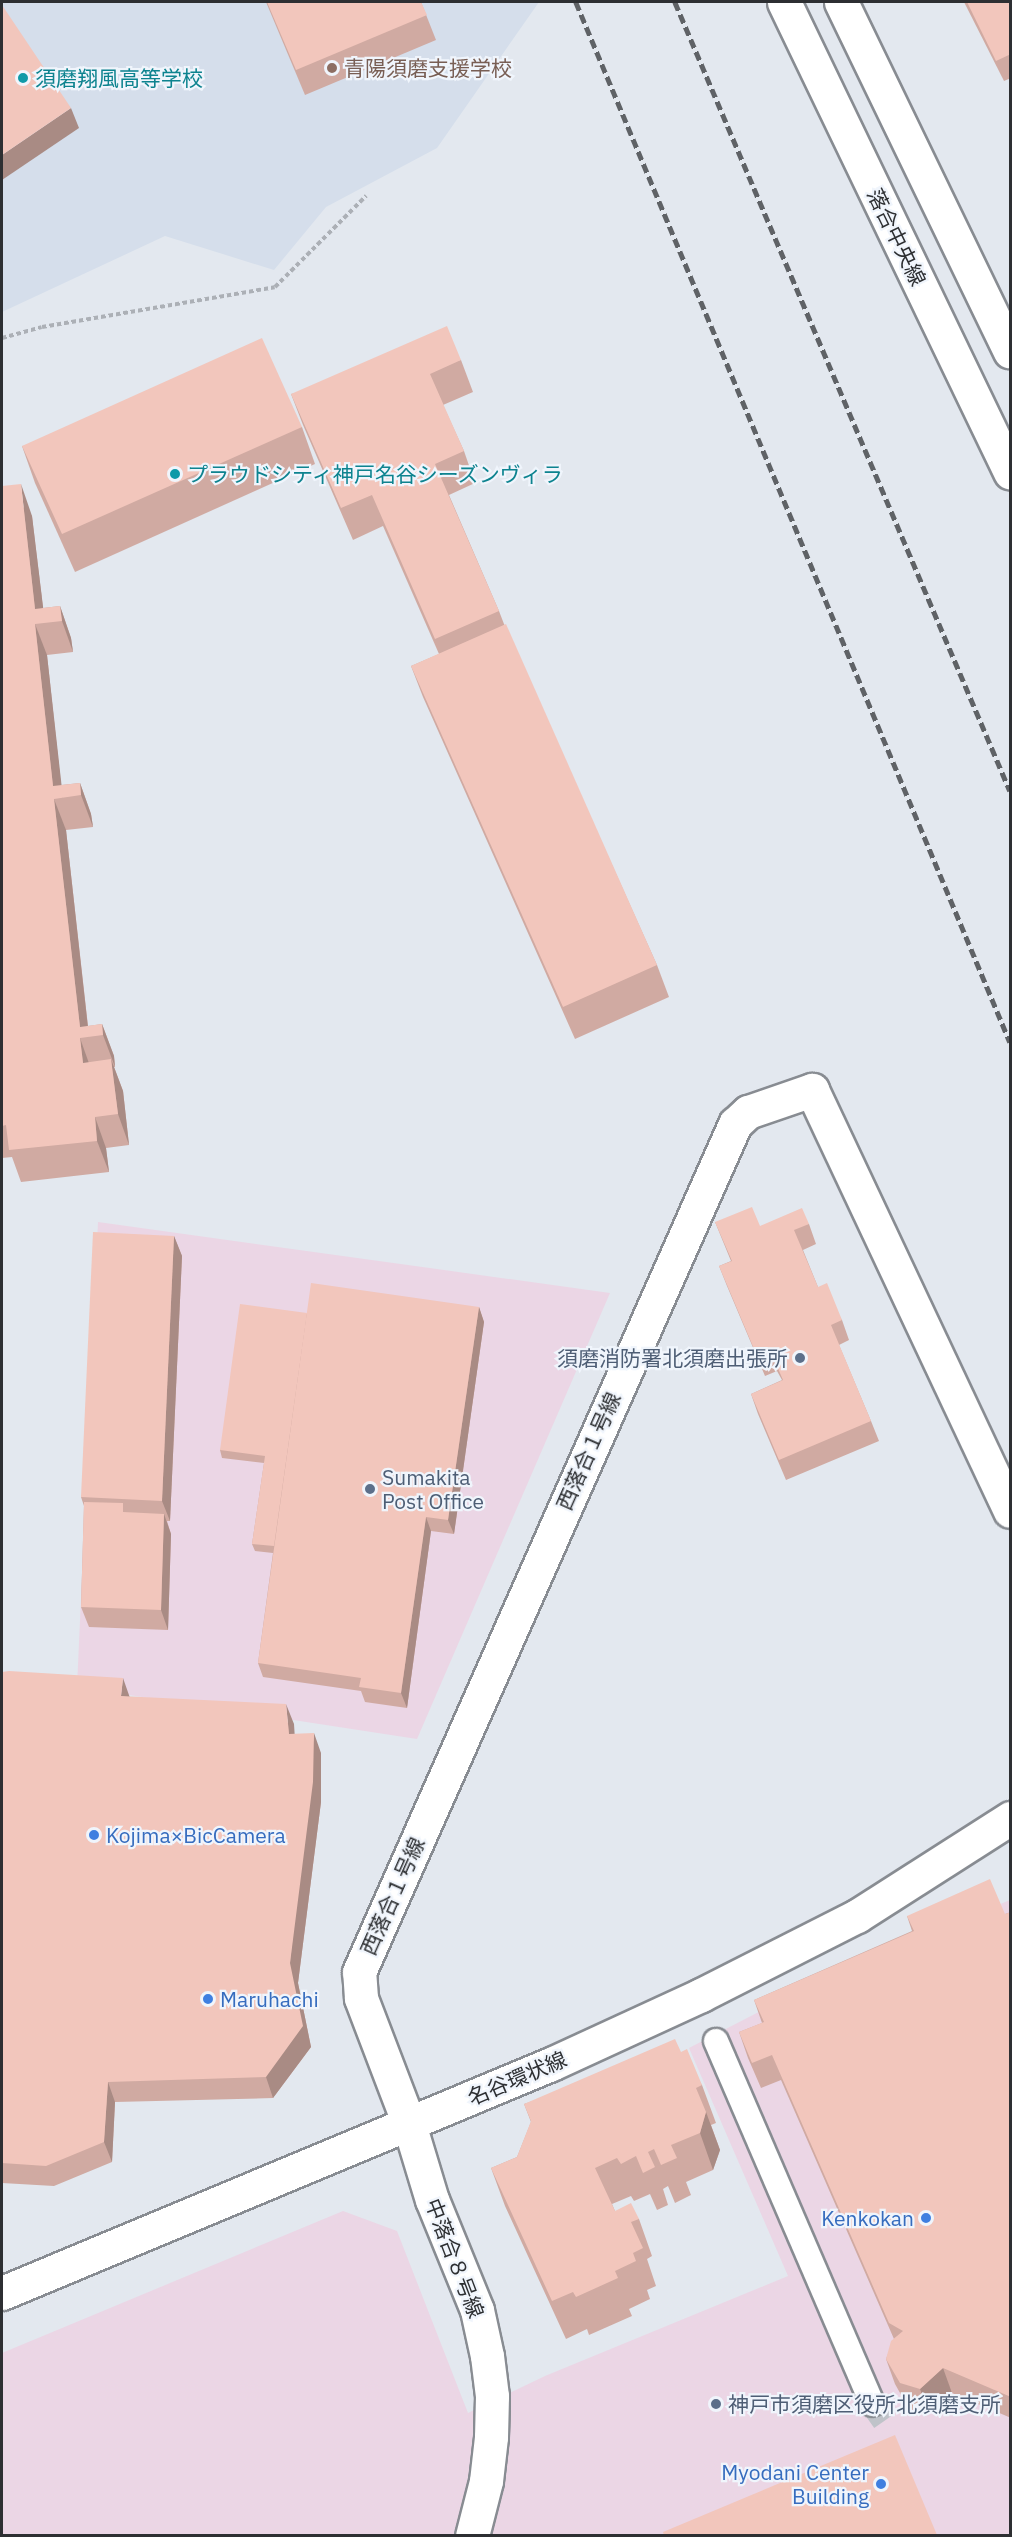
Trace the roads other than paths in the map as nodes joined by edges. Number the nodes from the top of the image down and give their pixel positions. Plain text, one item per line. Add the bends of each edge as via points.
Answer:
1 (784, 2) edge
2 (841, 2) edge
3 (1011, 351) edge
4 (1011, 472) edge
5 (1011, 1511) edge
6 (1011, 1818) edge
7 (716, 2041) dead end
8 (409, 2124) junction
9 (2, 2293) edge
10 (872, 2404) tunnel mouth
11 (472, 2535) edge

1 - 4 street, 落合中央線
2 - 3 street
5 - 8 street, 西落合１号線 via 812,1090 748,1112 735,1124 365,1956 360,1972 361,1998
6 - 8 street, 名谷環状線 via 907,1886 819,1937 616,2035
7 - 10 street
8 - 9 street, 名谷環状線
8 - 11 street, 中落合８号線 via 432,2200 477,2310 487,2356 492,2396 491,2437 486,2481

